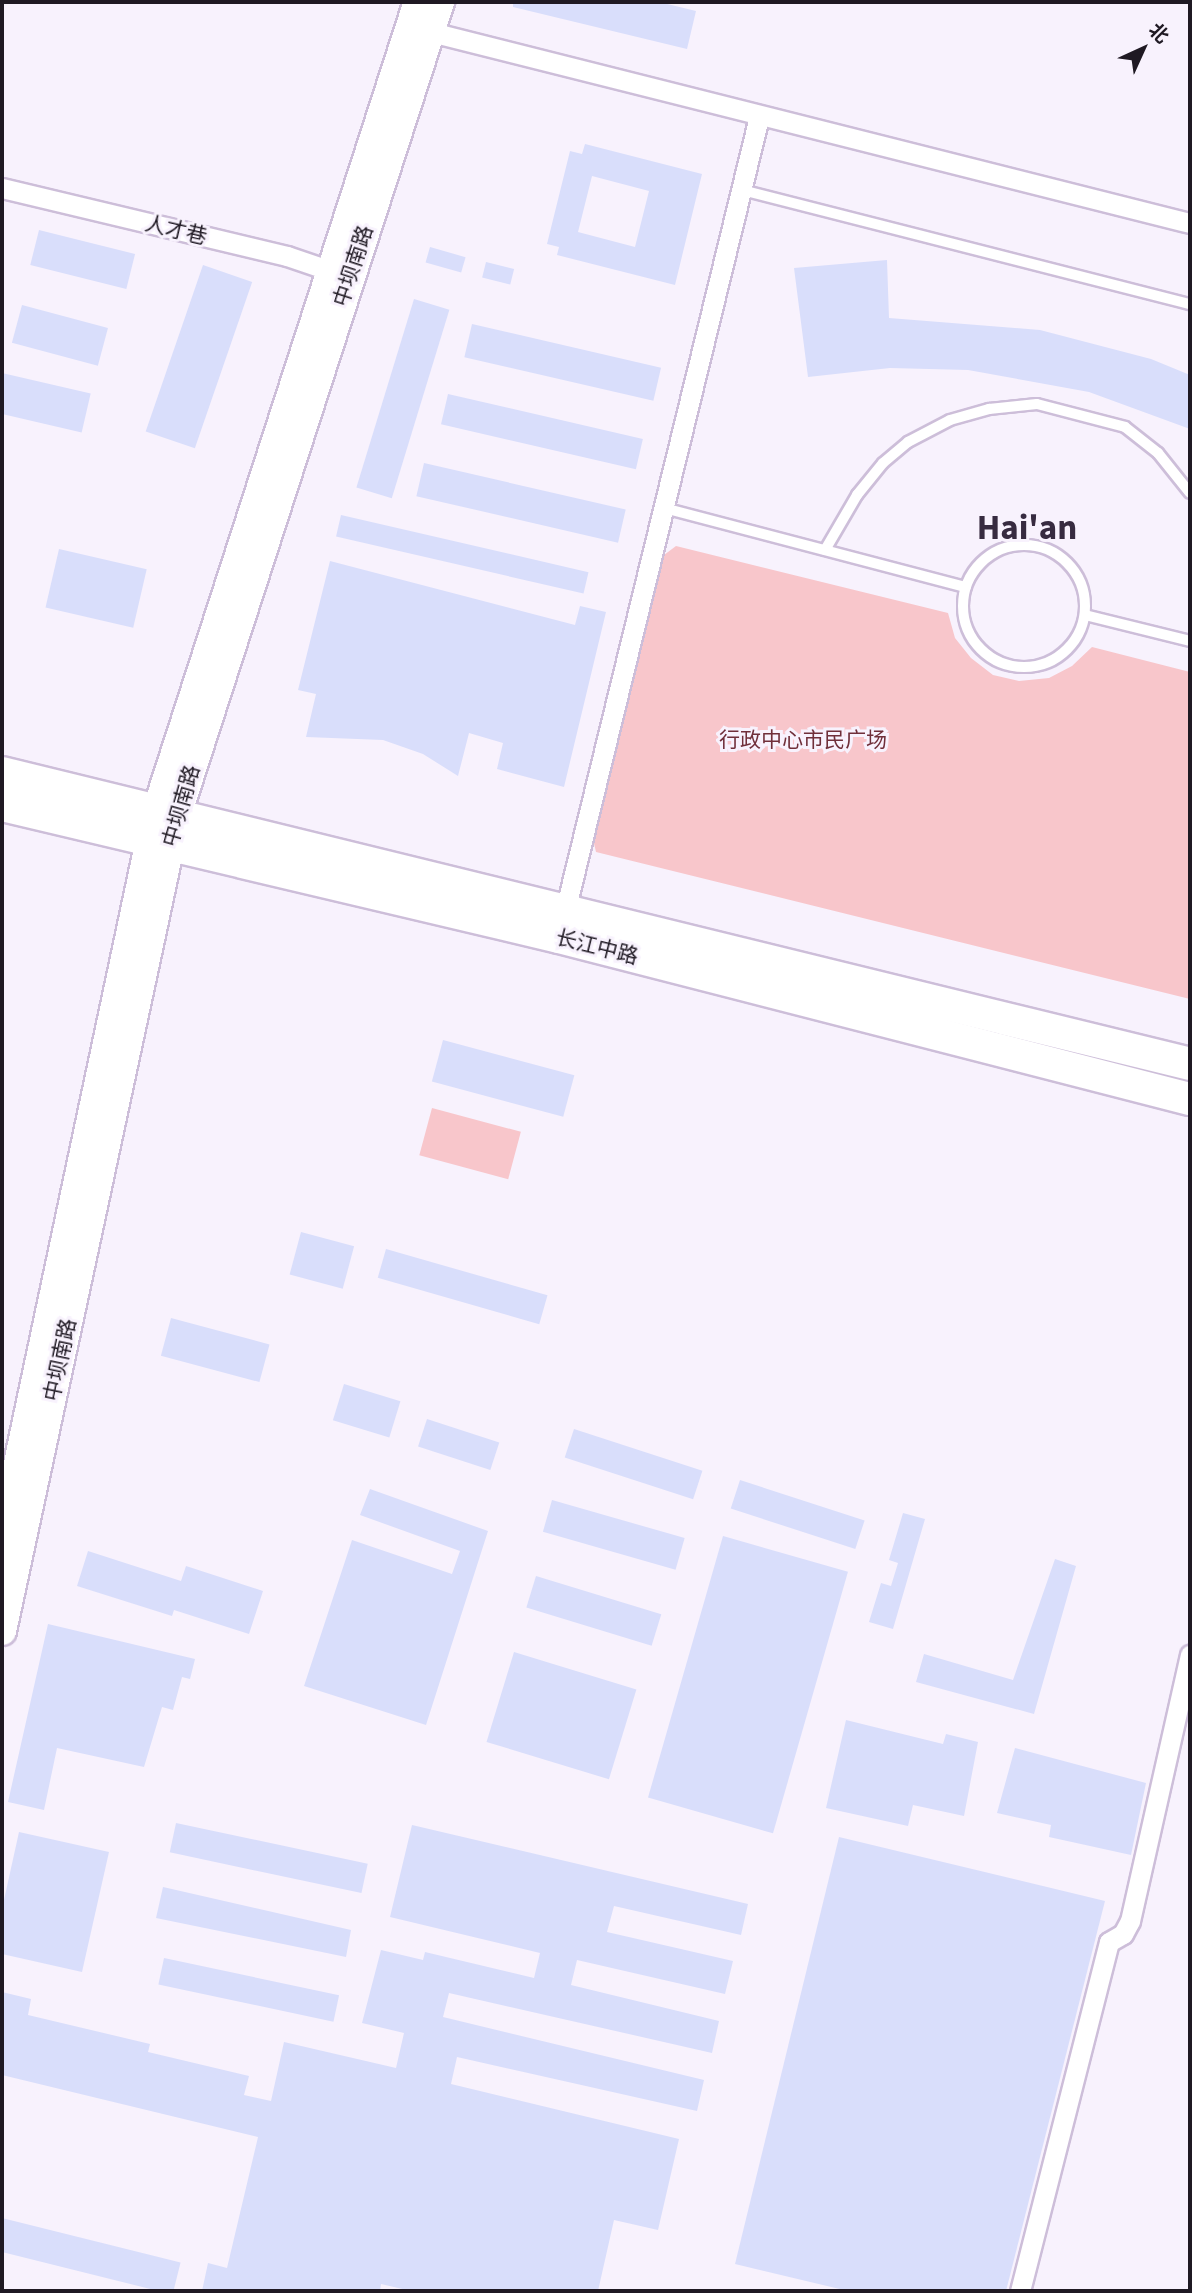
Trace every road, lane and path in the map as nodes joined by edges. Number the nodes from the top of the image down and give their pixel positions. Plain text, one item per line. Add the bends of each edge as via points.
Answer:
1 (418, 2) edge
2 (440, 2) edge
3 (431, 32) junction
4 (759, 117) junction
5 (2, 188) edge
6 (742, 190) junction
7 (1190, 223) edge
8 (349, 277) junction
9 (1190, 304) edge
10 (1190, 493) edge
11 (664, 508) junction
12 (825, 550) junction
13 (966, 587) junction
14 (1085, 615) junction
15 (1190, 641) edge
16 (2, 773) edge
17 (2, 805) edge
18 (162, 829) junction
19 (562, 924) junction
20 (1190, 1064) edge
21 (1190, 1099) edge
22 (2, 1539) edge
23 (2, 1631) edge
24 (1190, 1654) edge
25 (1020, 2291) edge

1 - 18 main road, 中坝南路
2 - 3 main road, 中坝南路
3 - 4 street
3 - 8 main road, 中坝南路
4 - 6 street
4 - 7 street
5 - 8 street, 人才巷 via 287,256
6 - 9 lane
6 - 11 street
8 - 18 main road, 中坝南路
10 - 12 lane via 1158,453 1125,427 1037,404 989,410 950,420 908,442 883,463 857,495
11 - 12 lane
11 - 19 street
12 - 13 lane
13 - 14 lane via 979,565 999,550 1024,545 1049,550 1078,577
13 - 14 lane via 963,612 970,636 987,655 1010,666 1036,667 1059,657 1076,639
14 - 15 lane
16 - 18 main road, 长江中路
17 - 18 main road, 长江中路
18 - 19 main road, 长江中路
18 - 22 main road, 中坝南路
18 - 23 main road, 中坝南路
19 - 20 main road, 长江中路
19 - 21 main road, 长江中路
24 - 25 street via 1130,1921 1123,1934 1109,1942

